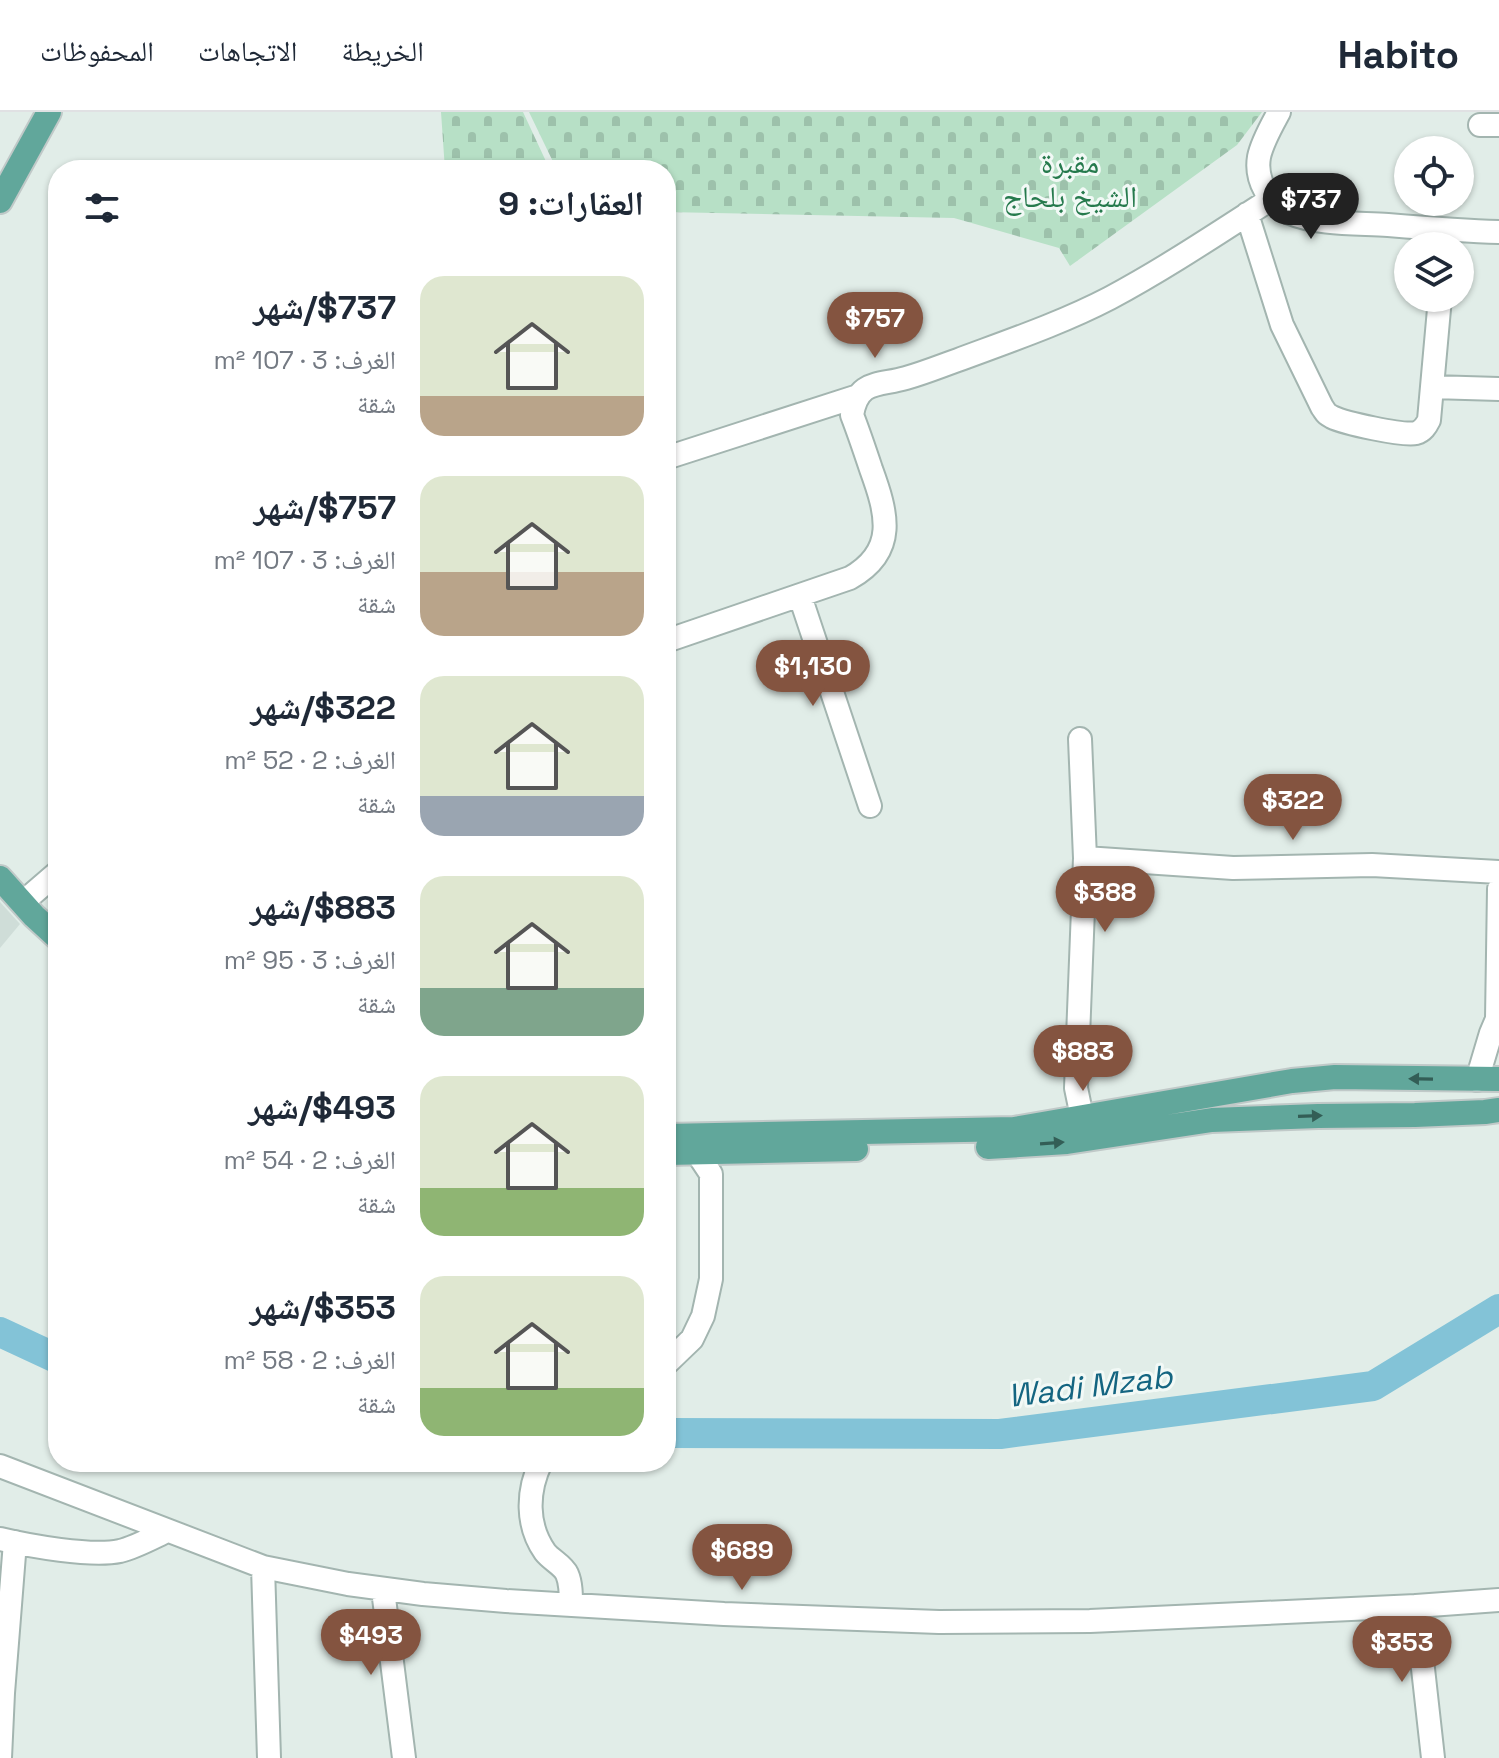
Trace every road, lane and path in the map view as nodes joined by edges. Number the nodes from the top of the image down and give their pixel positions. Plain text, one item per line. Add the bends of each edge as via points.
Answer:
1 (34, 112) edge
2 (49, 112) edge
3 (1279, 112) edge
4 (0, 171) edge
5 (1271, 199) junction
6 (0, 201) edge
7 (1247, 214) junction
8 (1404, 232) edge
9 (1499, 232) edge
10 (1474, 235) edge
11 (1439, 312) edge
12 (1432, 387) junction
13 (1499, 389) edge
14 (858, 396) junction
15 (676, 455) edge
16 (800, 596) junction
17 (676, 638) edge
18 (1080, 739) dead end
19 (870, 806) dead end
20 (1085, 858) junction
21 (1499, 872) edge
22 (0, 878) edge
23 (48, 881) edge
24 (1499, 889) edge
25 (22, 903) junction
26 (48, 928) edge
27 (1498, 1022) edge
28 (1488, 1080) edge
29 (1208, 1094) junction
30 (1494, 1114) edge
31 (1212, 1120) junction
32 (1088, 1128) junction
33 (676, 1138) edge
34 (725, 1143) junction
35 (698, 1144) junction
36 (676, 1150) edge
37 (711, 1174) junction
38 (676, 1354) edge
39 (0, 1466) edge
40 (538, 1472) edge
41 (167, 1531) junction
42 (8, 1541) edge
43 (263, 1567) junction
44 (383, 1590) junction
45 (1499, 1600) edge
46 (571, 1605) junction
47 (1416, 1606) junction
48 (0, 1758) edge
49 (269, 1758) edge
50 (404, 1758) edge
51 (1433, 1758) edge

1 - 4 main road
2 - 6 main road
3 - 5 street via 1259,157 1259,174
5 - 7 street
5 - 8 street via 1301,216
7 - 12 street via 1282,325 1326,413 1342,421 1417,433 1429,420
7 - 14 street via 1109,298 1000,345 878,383
9 - 10 street
11 - 12 street
12 - 13 street
14 - 15 street
14 - 16 street via 852,415 882,500 886,531 872,563 861,572
16 - 17 street
16 - 19 street
18 - 20 street
20 - 21 street via 1233,868 1372,865
20 - 32 street via 1076,1088
22 - 25 main road
23 - 25 street
24 - 27 street
25 - 26 main road
27 - 28 street via 1487,1042
28 -> 29 main road via 1335,1077
28 - 30 main road via 1476,1102
29 - 31 main road
29 - 32 main road
31 -> 30 main road
31 - 32 main road
32 - 34 main road via 1067,1142 1003,1146
33 - 35 main road
34 - 35 main road
34 - 37 street via 720,1164
35 - 36 main road
35 - 37 street
37 - 38 street via 711,1279 703,1316 692,1339
39 - 41 street
40 - 46 street via 531,1521 547,1554 567,1572
41 - 42 street via 107,1552
41 - 43 street
42 - 48 street
43 - 44 street
43 - 49 street
44 - 46 street
44 - 50 street
45 - 47 street
46 - 47 street via 939,1622 1090,1621
47 - 51 street

